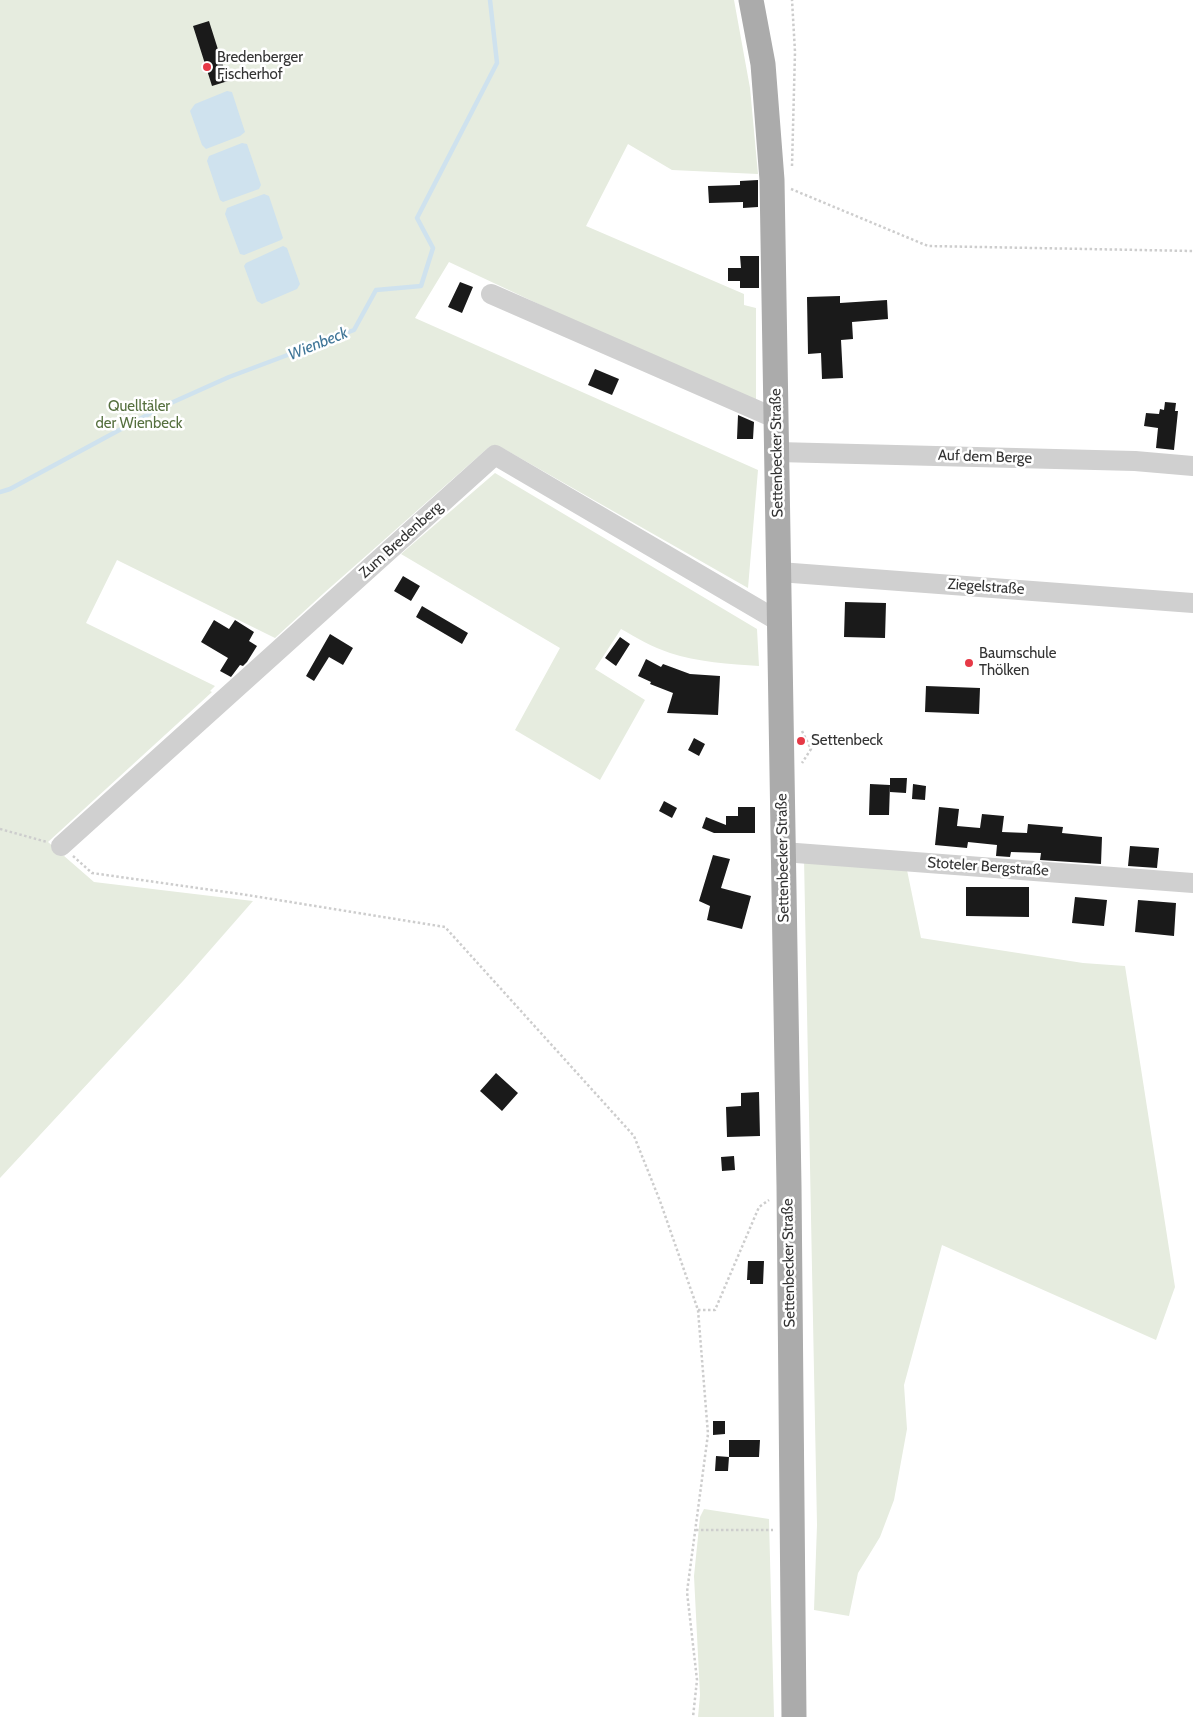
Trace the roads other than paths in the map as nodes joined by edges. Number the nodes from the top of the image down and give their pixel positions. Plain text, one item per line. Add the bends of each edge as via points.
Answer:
1 (751, 0) edge
2 (492, 294) dead end
3 (777, 419) junction
4 (777, 452) junction
5 (1193, 466) edge
6 (779, 572) junction
7 (1193, 602) edge
8 (780, 622) junction
9 (60, 846) road end
10 (784, 852) junction
11 (1193, 883) edge
12 (794, 1717) edge

1 - 3 main road, Settenbecker Straße via 762,64 772,180
2 - 3 street
3 - 4 main road, Settenbecker Straße
4 - 5 street, Auf dem Berge via 1125,461
4 - 6 main road, Settenbecker Straße
6 - 7 street, Ziegelstraße
6 - 8 main road, Settenbecker Straße
8 - 9 street, Zum Bredenberg via 495,455
8 - 10 main road, Settenbecker Straße
10 - 11 street, Stoteler Bergstraße
10 - 12 main road, Settenbecker Straße

